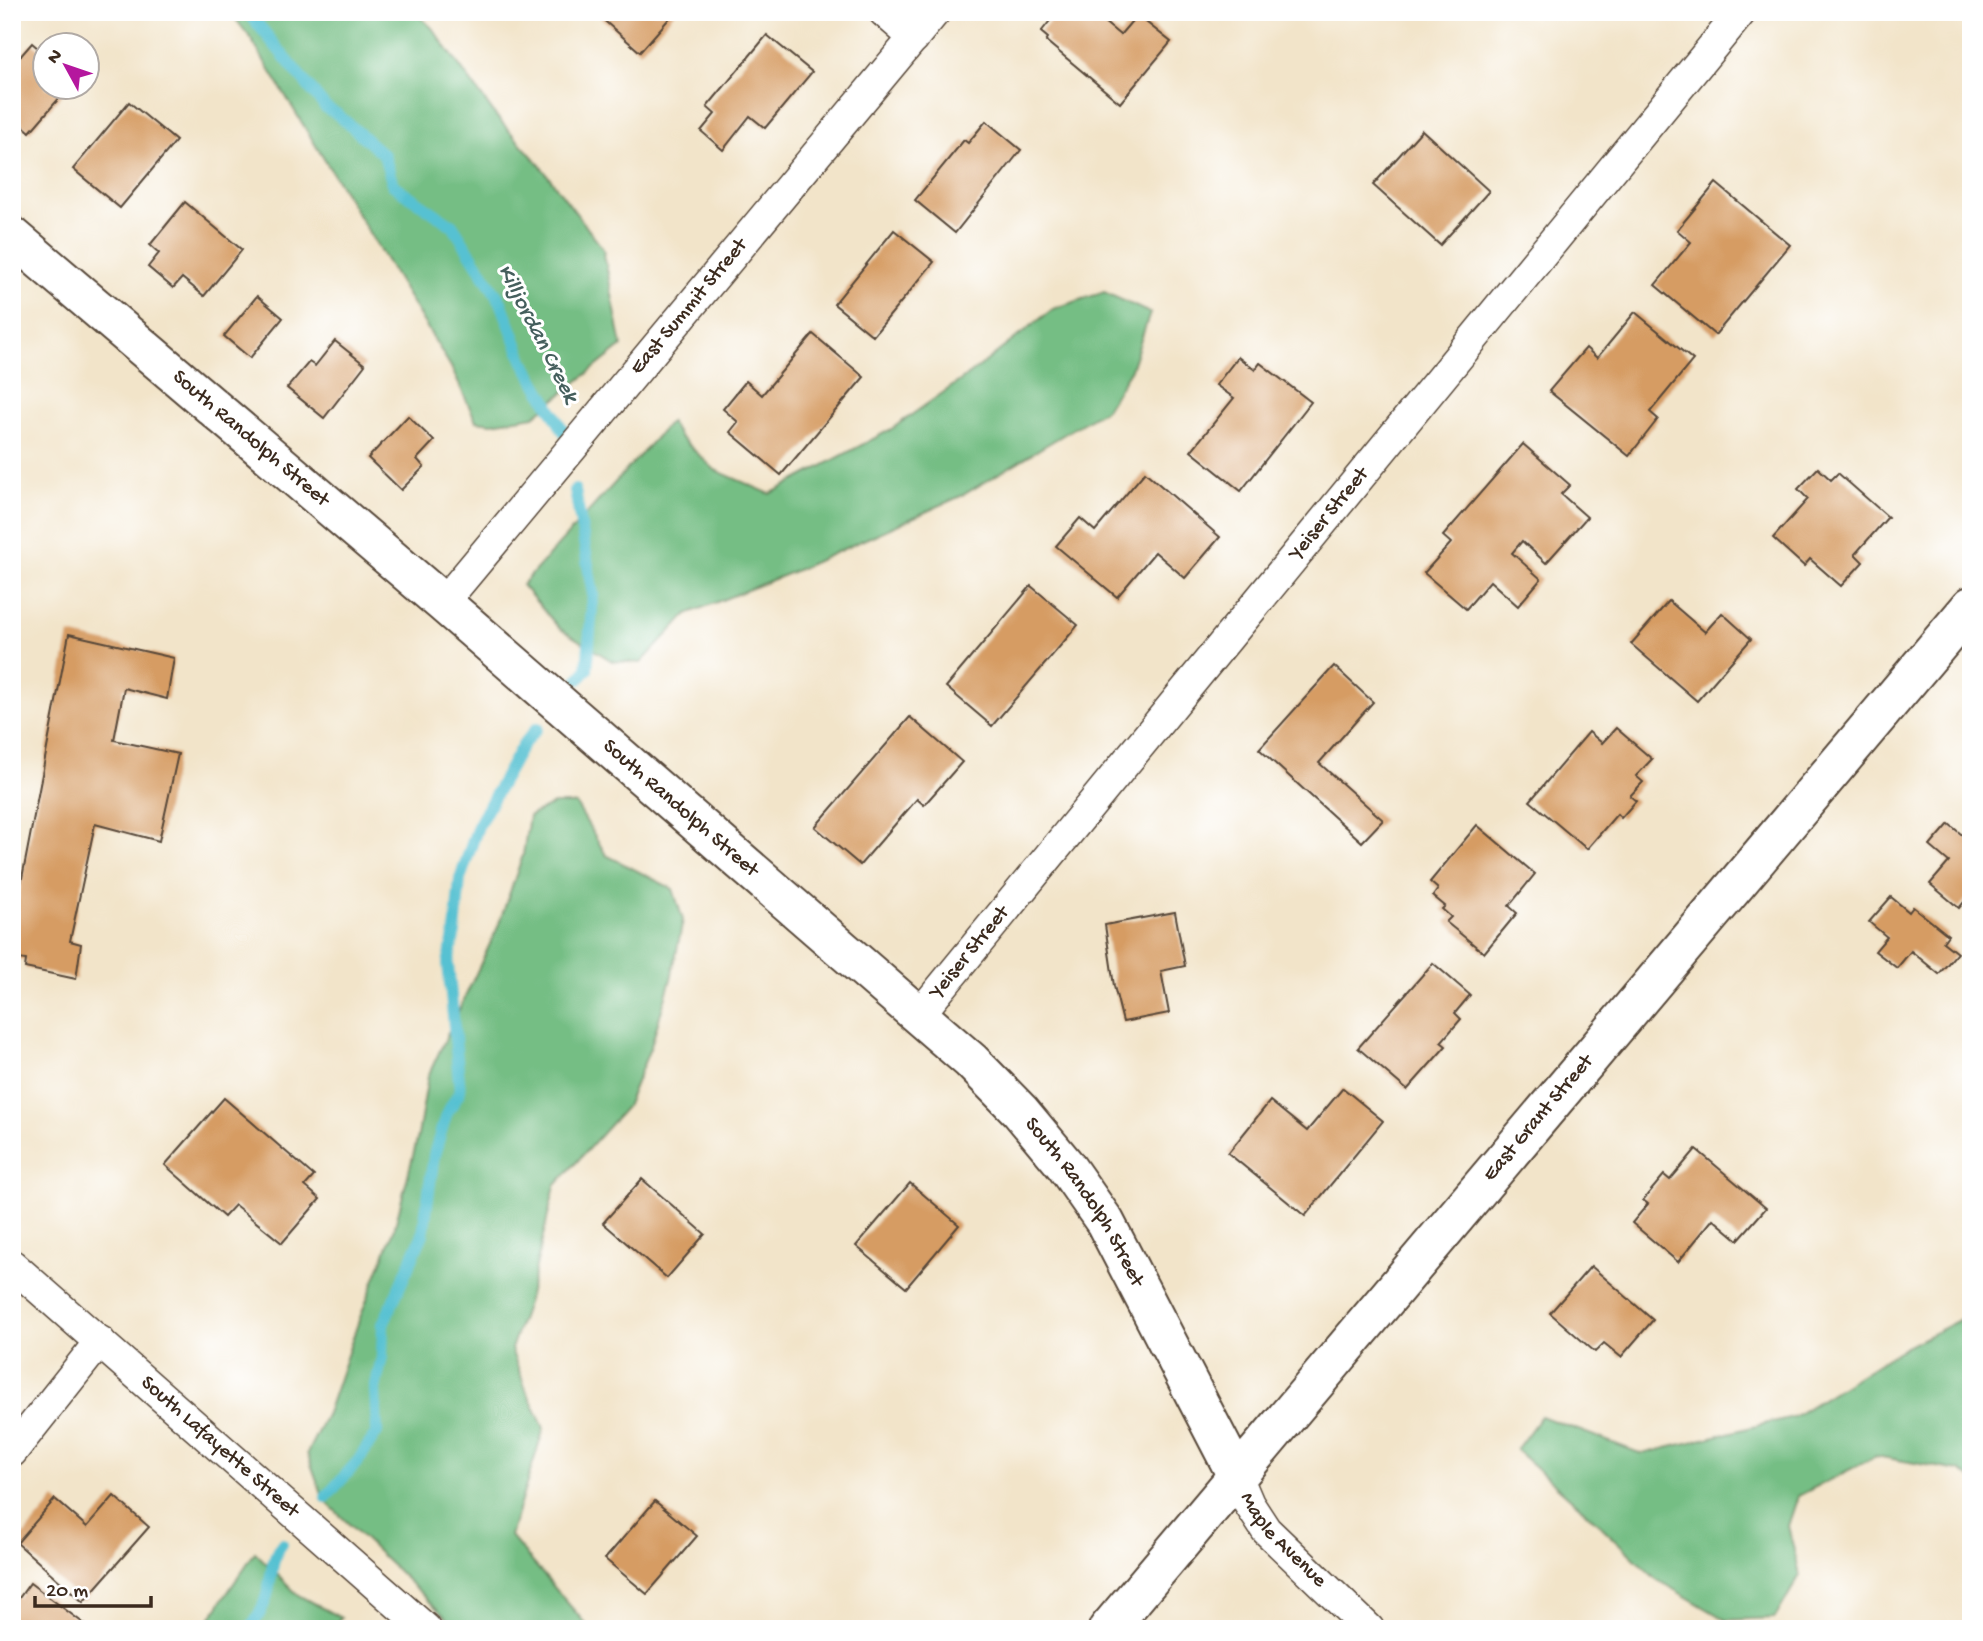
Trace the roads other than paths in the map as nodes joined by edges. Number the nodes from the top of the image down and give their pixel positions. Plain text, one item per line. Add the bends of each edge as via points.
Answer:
1 (884, 12) edge
2 (935, 12) edge
3 (1741, 12) edge
4 (914, 38) junction
5 (12, 236) edge
6 (443, 603) junction
7 (1971, 606) edge
8 (918, 1016) junction
9 (12, 1265) edge
10 (100, 1341) junction
11 (12, 1452) edge
12 (1237, 1476) junction
13 (426, 1629) edge
14 (1108, 1629) edge
15 (1369, 1629) edge

1 - 4 street
2 - 4 street, East Summit Street
3 - 8 street, Yeiser Street
4 - 6 street, East Summit Street
5 - 6 street, South Randolph Street
6 - 8 street, South Randolph Street
7 - 12 street, East Grant Street
8 - 12 street, South Randolph Street via 1020,1111 1105,1222
9 - 10 street, South Lafayette Street
10 - 11 street
10 - 13 street, South Lafayette Street
12 - 14 street, East Grant Street
12 - 15 street, Maple Avenue via 1266,1530

